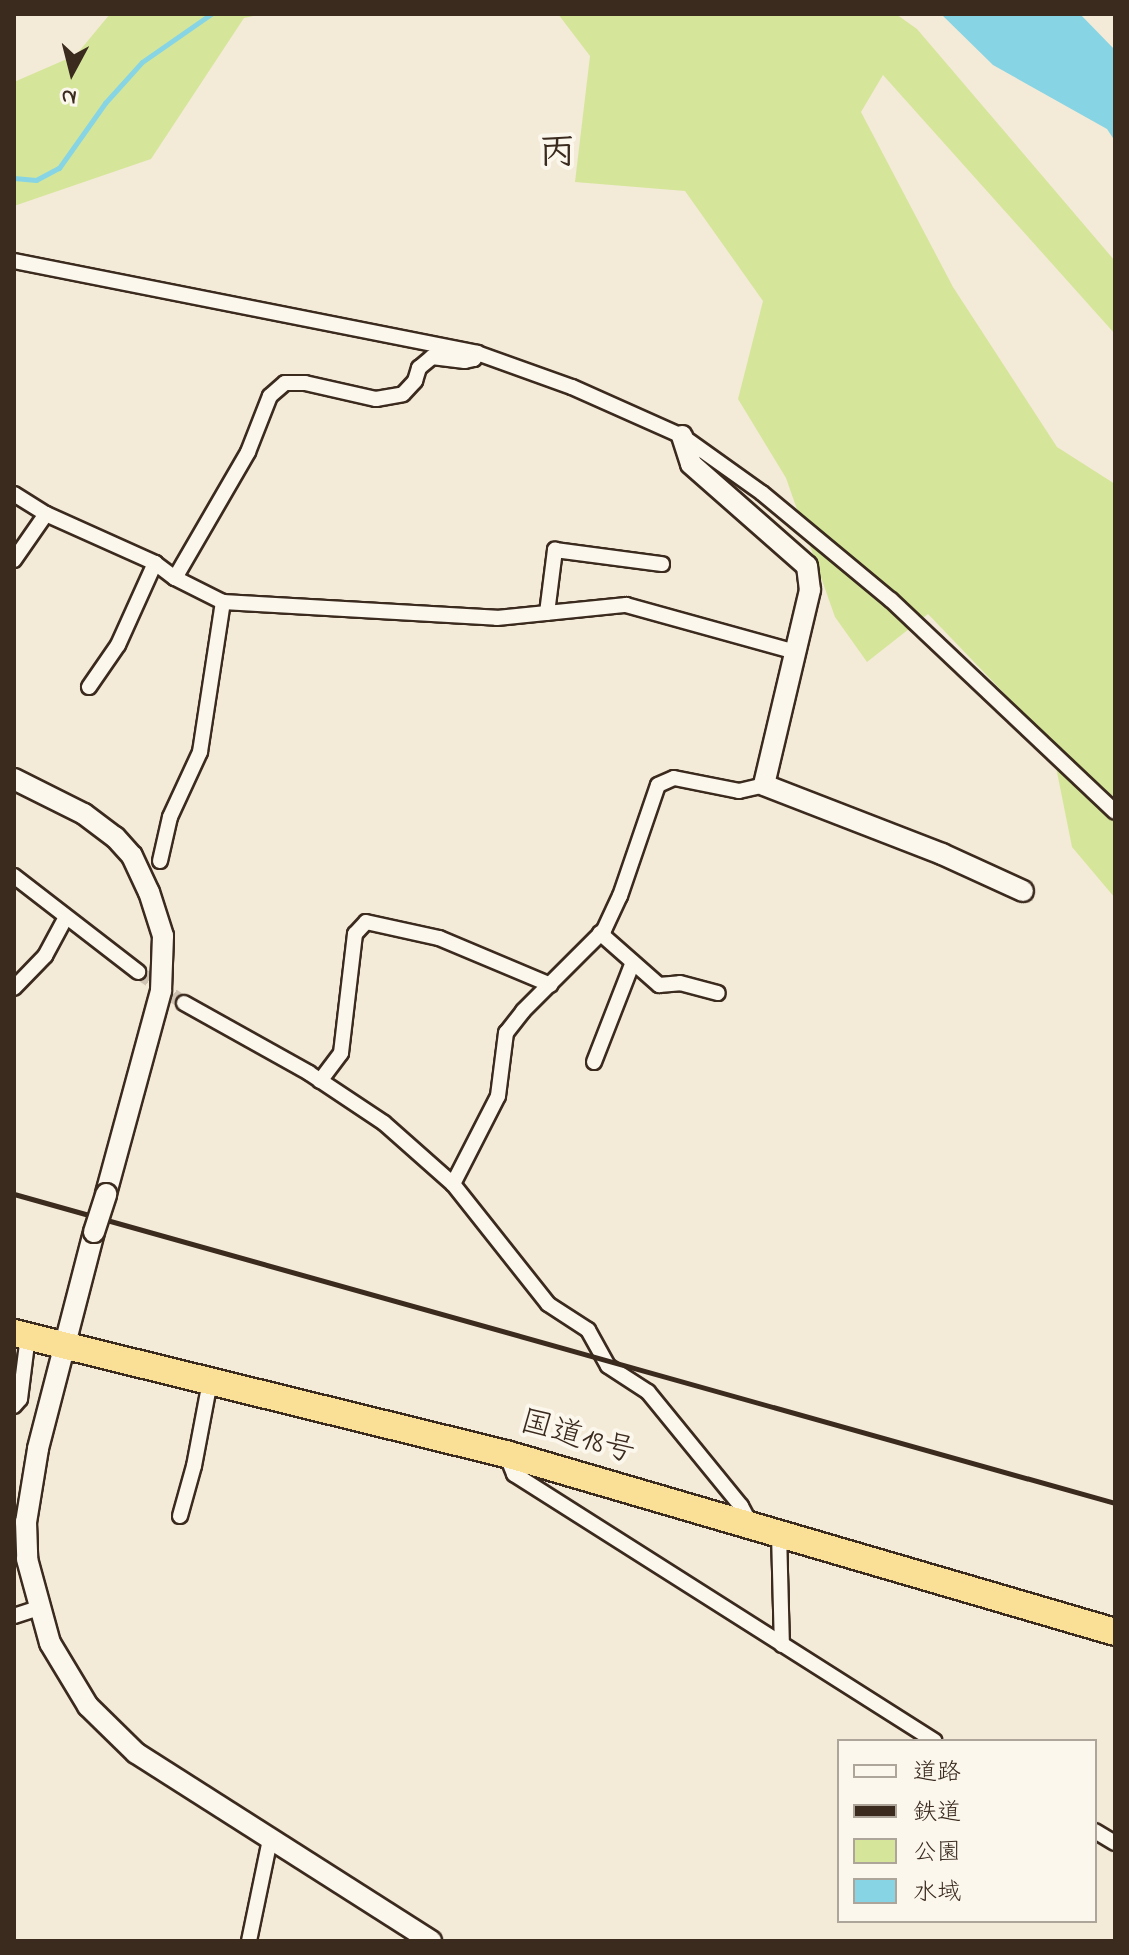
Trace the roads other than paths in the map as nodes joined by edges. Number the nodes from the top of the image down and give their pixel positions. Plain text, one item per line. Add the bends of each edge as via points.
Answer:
1 (14, 261) edge
2 (477, 353) junction
3 (682, 436) junction
4 (14, 494) edge
5 (46, 514) junction
6 (14, 560) edge
7 (155, 563) junction
8 (662, 564) dead end
9 (175, 578) junction
10 (223, 602) junction
11 (547, 613) junction
12 (796, 652) junction
13 (89, 687) dead end
14 (14, 779) edge
15 (764, 785) junction
16 (1115, 812) edge
17 (160, 861) dead end
18 (14, 876) edge
19 (1023, 891) dead end
20 (66, 917) junction
21 (600, 933) junction
22 (633, 962) junction
23 (138, 972) tunnel mouth
24 (551, 985) junction
25 (14, 988) edge
26 (718, 993) dead end
27 (184, 1003) tunnel mouth
28 (594, 1062) dead end
29 (320, 1081) junction
30 (453, 1184) junction
31 (21, 1335) edge
32 (65, 1345) junction
33 (210, 1381) junction
34 (14, 1406) edge
35 (506, 1454) junction
36 (180, 1516) dead end
37 (751, 1526) junction
38 (779, 1533) junction
39 (38, 1608) junction
40 (14, 1616) edge
41 (1115, 1632) edge
42 (782, 1645) junction
43 (931, 1739) edge
44 (1097, 1832) edge
45 (270, 1840) junction
46 (1115, 1843) edge
47 (249, 1941) edge
48 (431, 1941) edge

1 - 2 street
2 - 3 street via 572,387
2 - 9 street via 465,361 432,357 403,394 376,399 285,383 270,396 248,452
3 - 12 street via 691,464 807,566 810,590
3 - 16 street via 762,493 891,600
4 - 5 street
5 - 6 street
5 - 7 street
7 - 9 street
7 - 13 street via 118,645
8 - 11 street via 555,550
9 - 10 street
10 - 11 street via 497,618
10 - 17 street via 200,752 170,817
11 - 12 street via 626,605
12 - 15 street
14 - 32 street, bridge via 84,814 115,837 132,856 163,936 161,991
15 - 19 street
15 - 21 street via 739,791 674,778 658,785 620,896
18 - 20 street
20 - 23 street
20 - 25 street via 45,956
21 - 22 street
21 - 24 street
22 - 26 street via 659,985 680,983
22 - 28 street
24 - 29 street via 439,938 366,922 355,934 341,1053
24 - 30 street via 506,1033 498,1096
27 - 29 street
29 - 30 street via 384,1123
30 - 37 street via 548,1304 588,1330 608,1366 648,1392 741,1506
31 - 32 highway, 国道18号
31 - 34 street via 20,1399
32 - 33 highway, 国道18号
32 - 39 street via 26,1522 27,1559
33 - 35 highway, 国道18号
33 - 36 street
35 - 37 highway, 国道18号
35 - 42 street via 514,1474
37 - 38 highway, 国道18号
38 - 41 highway, 国道18号
38 - 42 street
39 - 40 street
39 - 45 street via 71,1681 110,1730 136,1753
42 - 43 street
44 - 46 street
45 - 47 street
45 - 48 street

